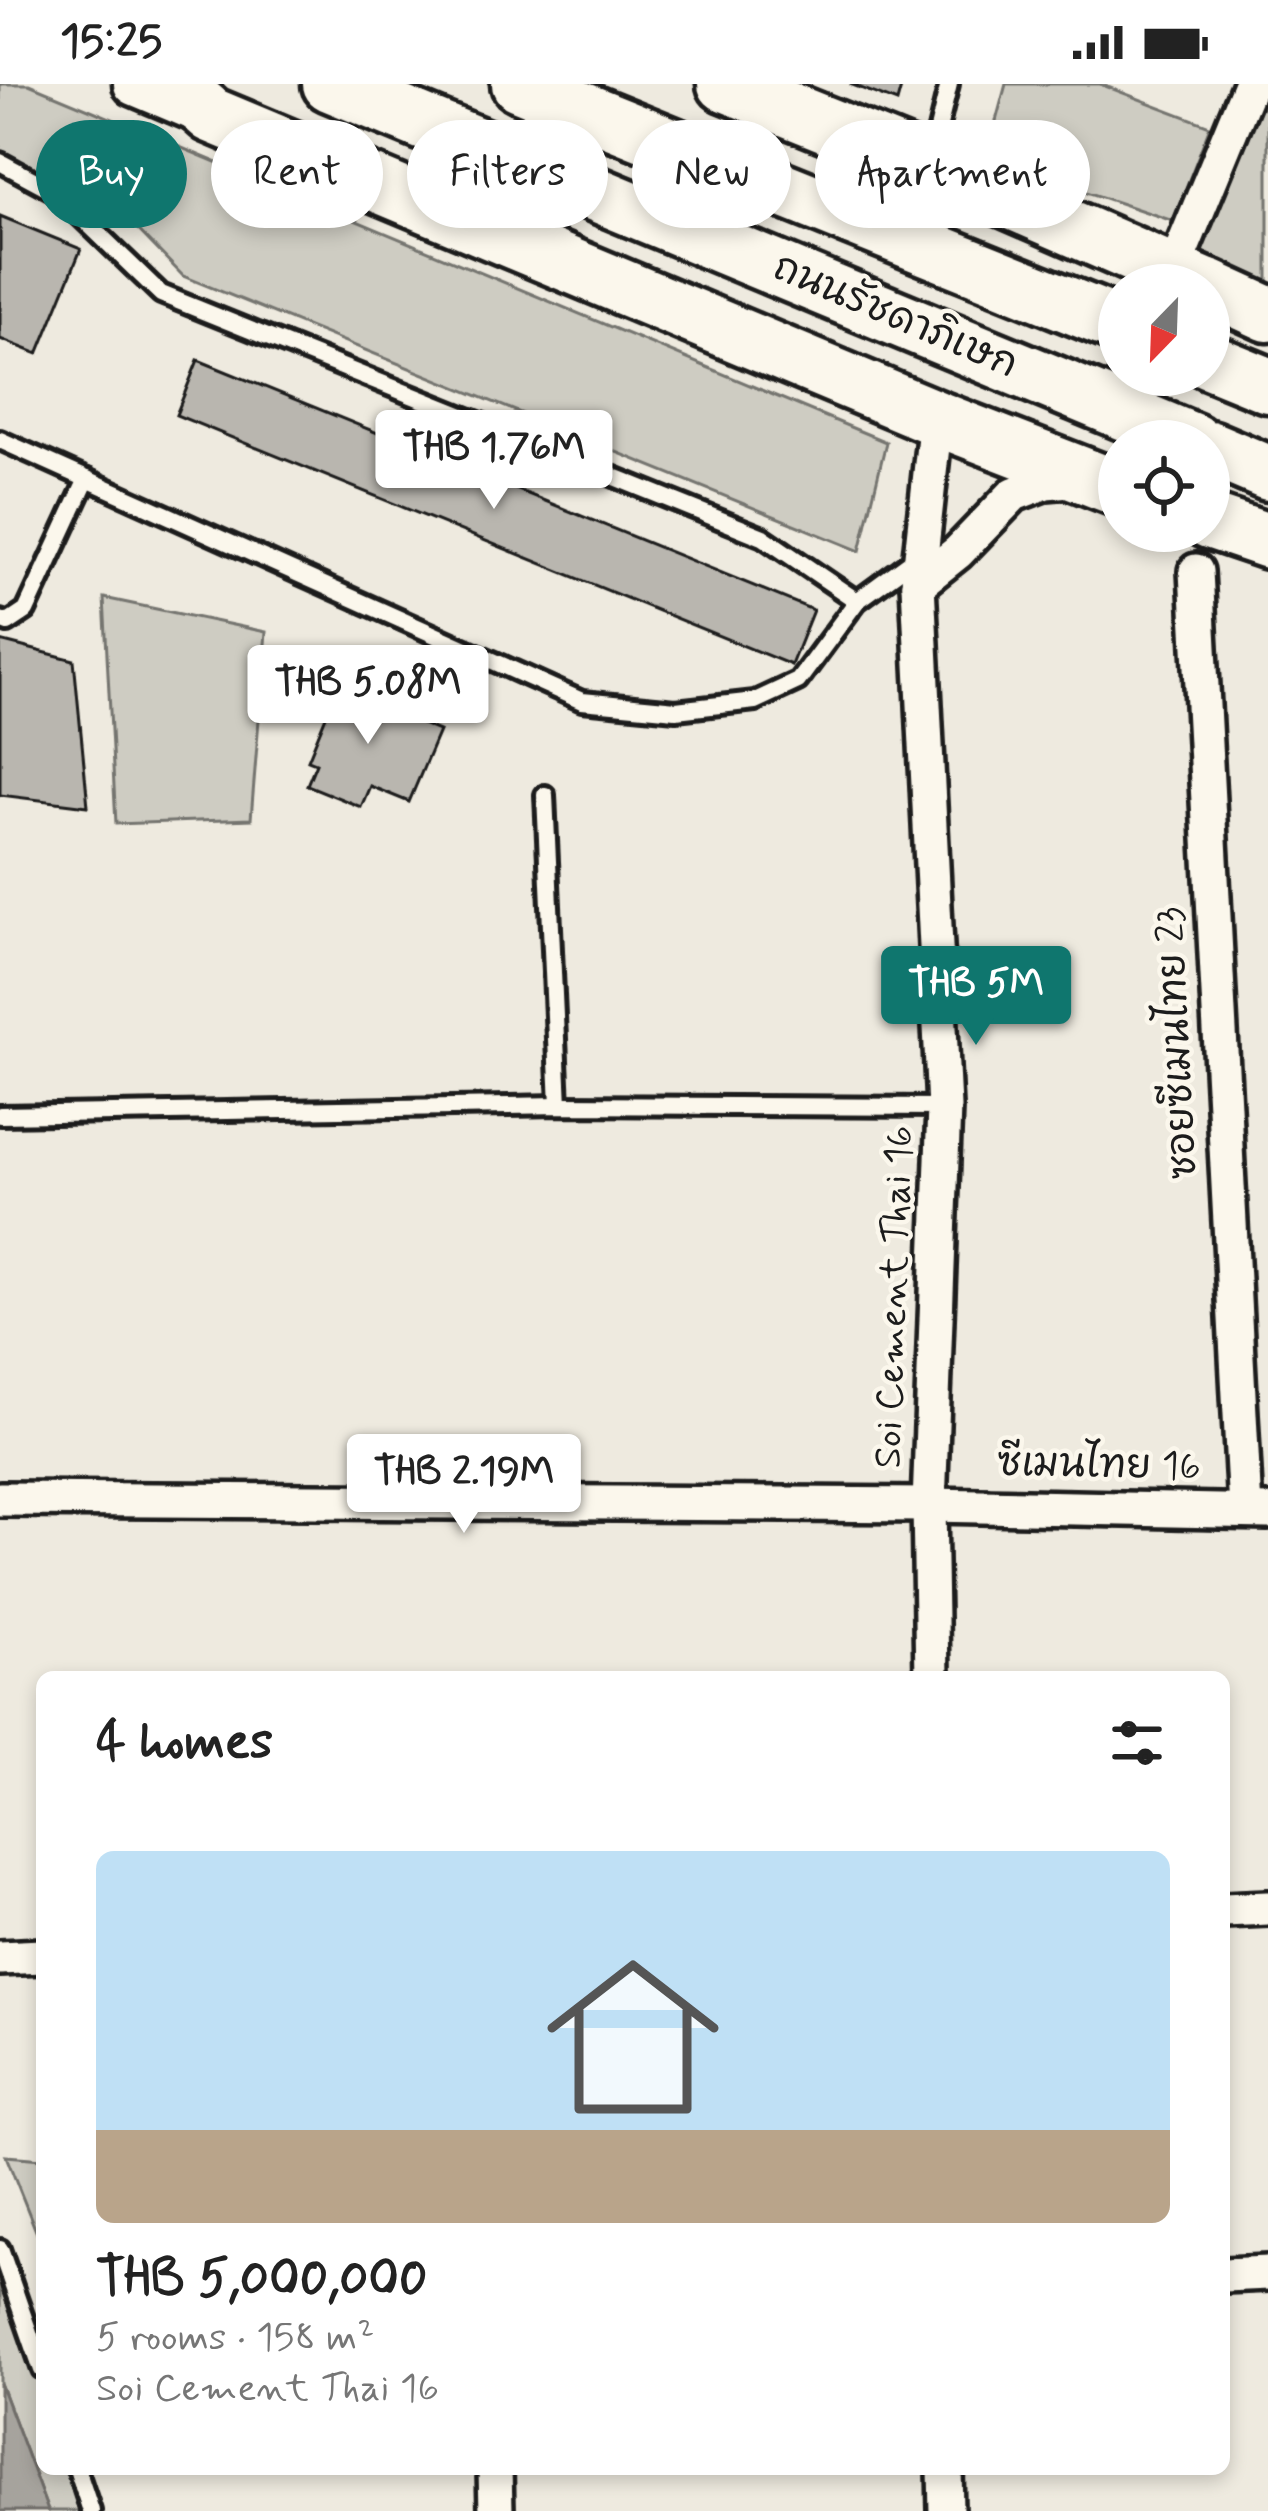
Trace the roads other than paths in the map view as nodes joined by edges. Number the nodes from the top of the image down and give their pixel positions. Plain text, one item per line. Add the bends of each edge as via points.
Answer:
1 (135, 84) edge
2 (330, 84) edge
3 (519, 84) edge
4 (725, 84) edge
5 (949, 84) edge
6 (1250, 84) edge
7 (193, 100) edge
8 (815, 120) edge
9 (940, 120) edge
10 (0, 162) edge
11 (1072, 228) edge
12 (1156, 264) edge
13 (1200, 264) edge
14 (1230, 297) edge
15 (1268, 314) edge
16 (1098, 317) edge
17 (1230, 370) edge
18 (1268, 385) edge
19 (936, 418) junction
20 (1142, 420) edge
21 (0, 440) edge
22 (1230, 457) edge
23 (1268, 472) edge
24 (87, 479) junction
25 (1098, 481) edge
26 (1098, 483) edge
27 (1268, 541) edge
28 (1230, 544) edge
29 (1203, 552) edge
30 (919, 569) junction
31 (857, 601) junction
32 (0, 620) edge
33 (545, 795) dead end
34 (559, 1105) junction
35 (944, 1107) junction
36 (0, 1115) edge
37 (0, 1498) edge
38 (929, 1504) junction
39 (1256, 1511) edge
40 (932, 1671) edge
41 (1268, 1909) edge
42 (1230, 1910) edge
43 (36, 1956) edge
44 (0, 1958) edge
45 (0, 2249) edge
46 (1268, 2273) edge
47 (1230, 2275) edge
48 (36, 2353) edge
49 (79, 2475) edge
50 (495, 2475) edge
51 (945, 2475) edge
52 (91, 2511) edge
53 (496, 2511) edge
54 (946, 2511) edge

1 - 7 street
2 - 20 main road, ถนนรัชดาภิเษก
3 - 16 main road, ถนนรัชดาภิเษก
4 - 8 main road
5 - 9 lane
6 - 13 street
7 - 19 main road
10 - 31 lane via 54,190 161,294 763,538
11 - 12 main road
14 - 15 main road
17 - 18 main road
19 - 25 main road
19 - 30 street, Soi Cement Thai 16
21 - 24 lane
22 - 23 main road
24 - 31 lane via 582,700 676,710 755,701 797,681
24 - 32 lane via 26,611
26 - 30 street via 1046,482 1014,494 958,552
27 - 28 main road
29 - 39 street, ซอยซีเมนไทย 23
30 - 31 lane
30 - 35 street, Soi Cement Thai 16
33 - 34 lane
34 - 35 lane
34 - 36 lane
35 - 38 street, Soi Cement Thai 16
37 - 38 street, ซีเมนไทย 16
38 - 39 street, ซีเมนไทย 16
38 - 40 street, Soi Cement Thai 16
41 - 42 street
43 - 44 street
45 - 48 lane
46 - 47 street
49 - 52 lane
50 - 53 street
51 - 54 street

